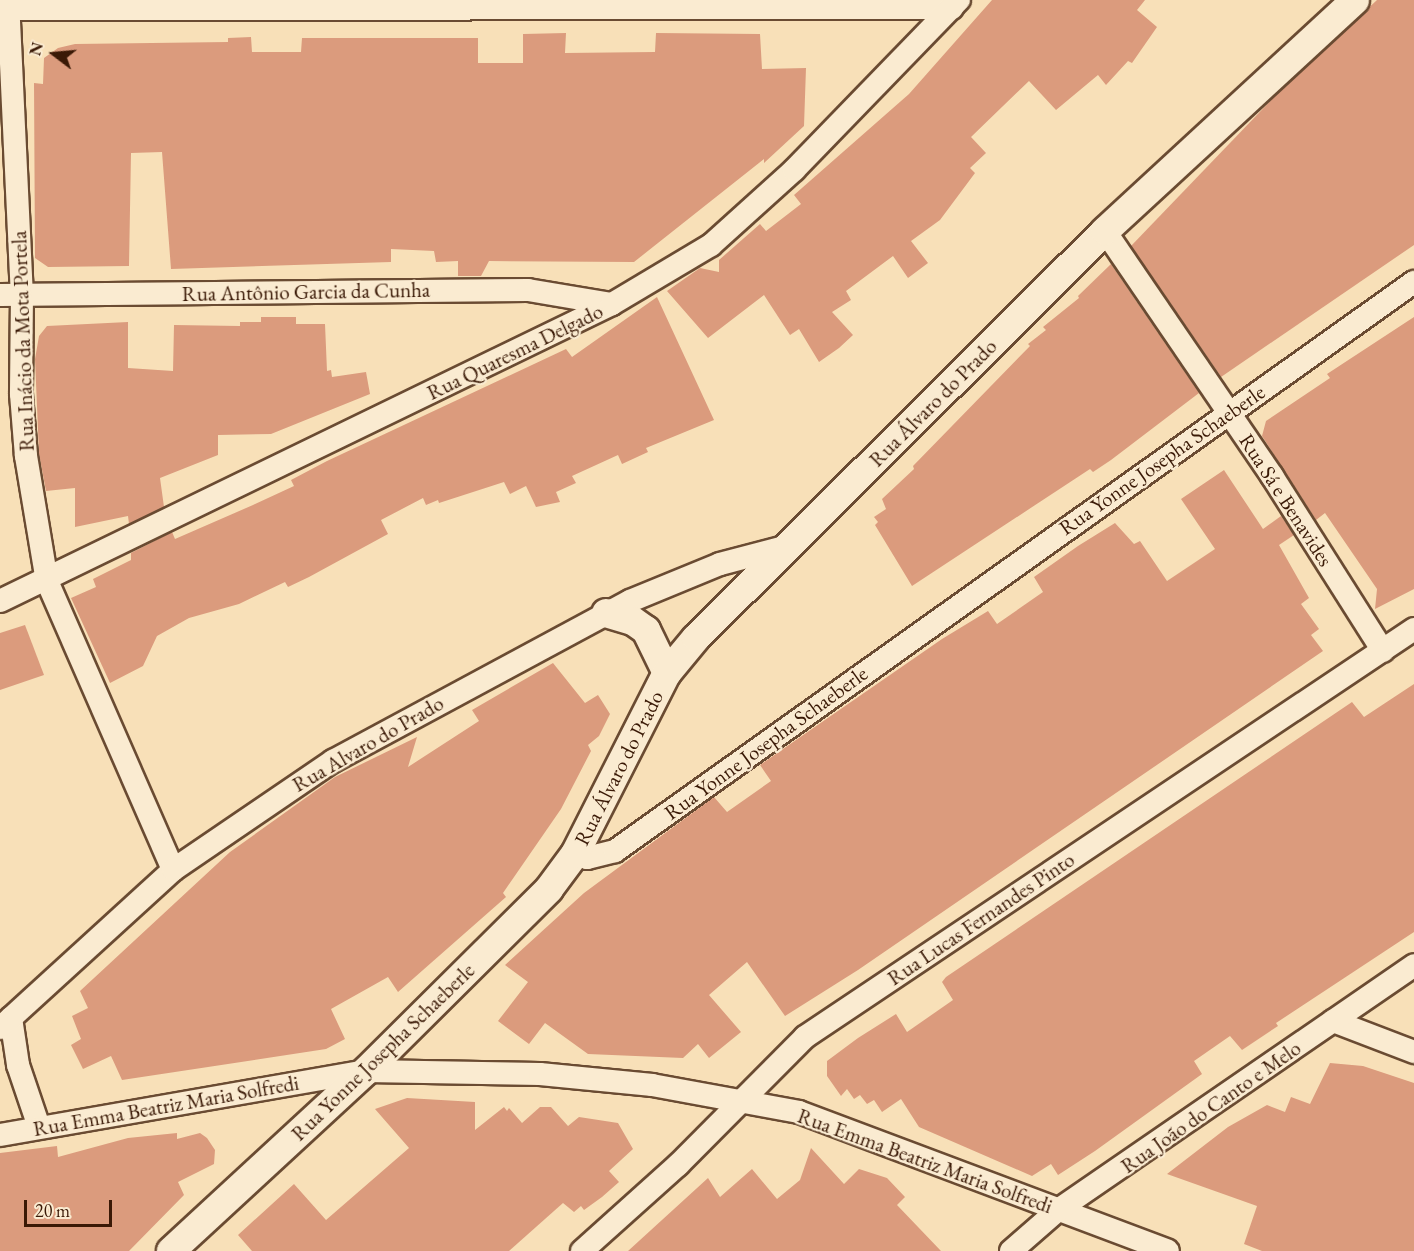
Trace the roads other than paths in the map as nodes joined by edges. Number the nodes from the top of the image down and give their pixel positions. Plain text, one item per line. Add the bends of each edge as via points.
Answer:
1 (1354, 0) edge
2 (956, 4) edge
3 (5, 6) edge
4 (1105, 231) junction
5 (1414, 282) edge
6 (11, 295) edge
7 (612, 304) junction
8 (1228, 412) junction
9 (788, 546) junction
10 (47, 581) junction
11 (4, 593) edge
12 (606, 613) junction
13 (1414, 629) edge
14 (1383, 651) junction
15 (667, 673) junction
16 (575, 854) junction
17 (173, 870) junction
18 (1414, 965) edge
19 (1333, 1021) junction
20 (5, 1023) edge
21 (1414, 1052) edge
22 (366, 1071) junction
23 (739, 1101) junction
24 (39, 1127) junction
25 (0, 1136) edge
26 (1058, 1210) junction
27 (171, 1251) edge
28 (582, 1251) edge
29 (1011, 1251) edge
30 (1167, 1251) edge

1 - 4 street, Rua Álvaro do Prado
2 - 3 street
2 - 7 street, Rua Quaresma Delgado via 794,170 711,245
3 - 6 street, Rua Inácio da Mota Portela
4 - 8 street, Rua Sá e Benavides
4 - 9 street, Rua Álvaro do Prado
5 - 8 street, Rua Yonne Josepha Schaeberle
6 - 7 street, Rua Antônio Garcia da Cunha via 528,290
6 - 10 street, Rua Inácio da Mota Portela via 26,456
7 - 10 street, Rua Quaresma Delgado
8 - 14 street, Rua Sá e Benavides
8 - 16 street, Rua Yonne Josepha Schaeberle via 615,851 587,858
9 - 12 street, Rua Alvaro do Prado via 720,564
9 - 15 street, Rua Álvaro do Prado via 696,638
10 - 11 street, Rua Quaresma Delgado
10 - 17 street, Rua Inácio da Mota Portela
12 - 15 street via 633,621 646,630
12 - 17 street, Rua Alvaro do Prado via 333,761
13 - 14 street, Rua Lucas Fernandes Pinto
14 - 23 street, Rua Lucas Fernandes Pinto via 829,1020 805,1037
15 - 16 street, Rua Álvaro do Prado
16 - 22 street, Rua Yonne Josepha Schaeberle via 549,889
17 - 20 street, Rua Alvaro do Prado
18 - 19 street, Rua João do Canto e Melo
19 - 21 street
19 - 26 street, Rua João do Canto e Melo
20 - 24 street
22 - 23 street, Rua Emma Beatriz Maria Solfredi via 540,1074 652,1085
22 - 24 street, Rua Emma Beatriz Maria Solfredi
22 - 27 street, Rua Yonne Josepha Schaeberle
23 - 26 street, Rua Emma Beatriz Maria Solfredi via 838,1125
23 - 28 street, Rua Lucas Fernandes Pinto via 678,1165
24 - 25 street, Rua Emma Beatriz Maria Solfredi
26 - 29 street, Rua João do Canto e Melo
26 - 30 street, Rua Emma Beatriz Maria Solfredi

